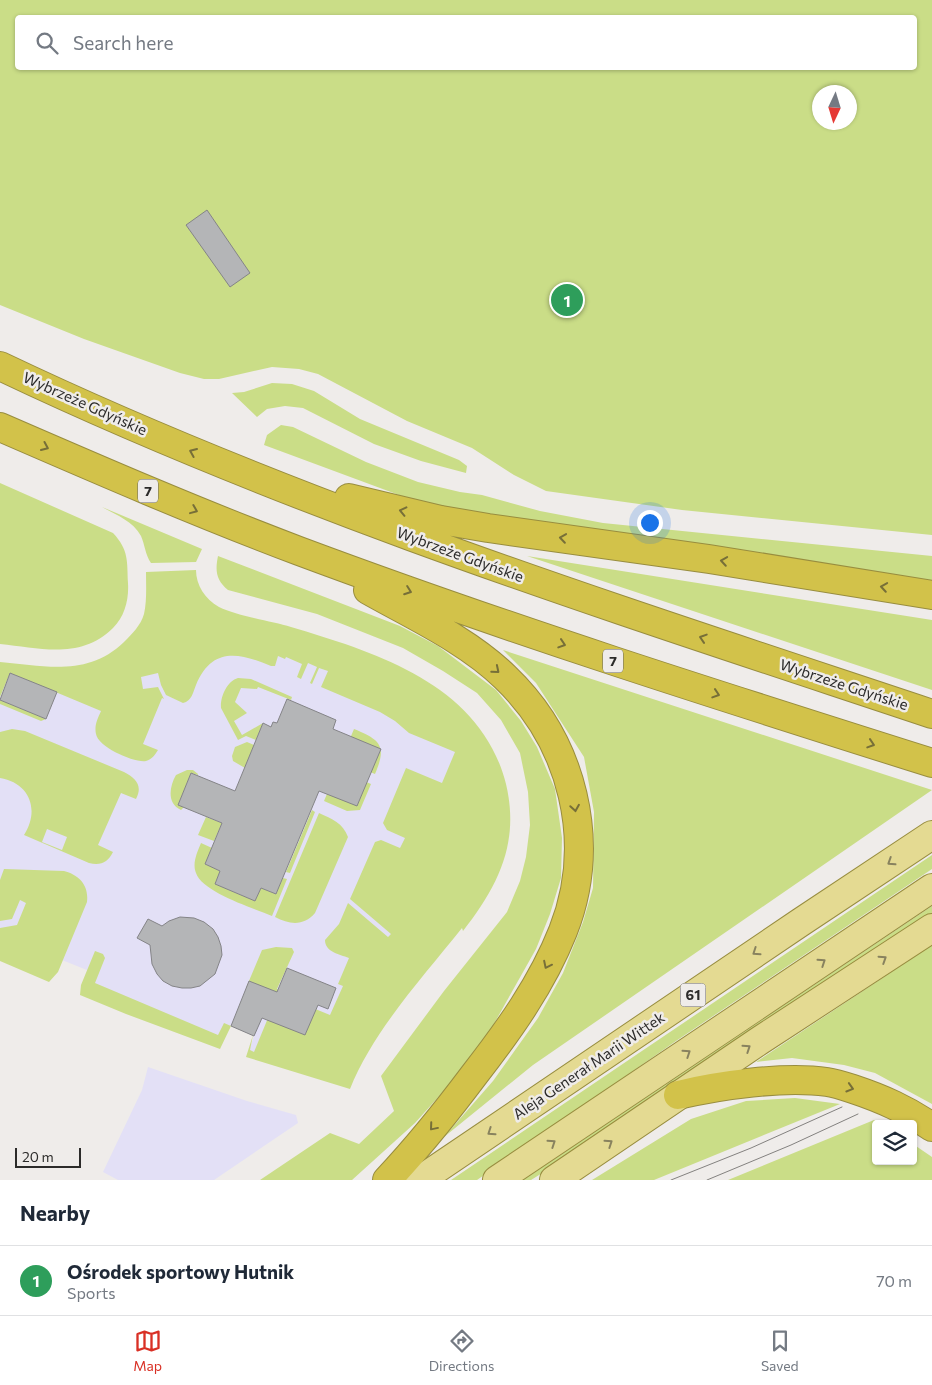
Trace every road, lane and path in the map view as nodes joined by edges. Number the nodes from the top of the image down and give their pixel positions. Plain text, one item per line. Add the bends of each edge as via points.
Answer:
1 (0, 366) edge
2 (0, 427) edge
3 (255, 476) junction
4 (297, 550) junction
5 (932, 595) edge
6 (932, 714) edge
7 (932, 763) edge
8 (932, 835) edge
9 (932, 888) edge
10 (932, 928) edge
11 (678, 1096) junction
12 (932, 1127) edge
13 (387, 1180) edge
14 (420, 1180) edge
15 (497, 1180) edge
16 (554, 1180) edge

3 -> 1 highway, Wybrzeże Gdyńskie
2 -> 4 highway, 7
5 -> 3 highway via 441,520
6 -> 3 highway, Wybrzeże Gdyńskie via 467,558
4 -> 7 highway, 7 via 533,635
4 -> 13 highway via 457,641 505,677 550,734 566,770 576,810 578,862 570,907 538,983 496,1048
8 -> 14 main road, Aleja Generał Marii Wittek / 61
15 -> 9 main road
11 -> 10 main road
11 -> 12 highway via 702,1089 765,1082 828,1082 875,1096 906,1110
16 -> 11 main road

